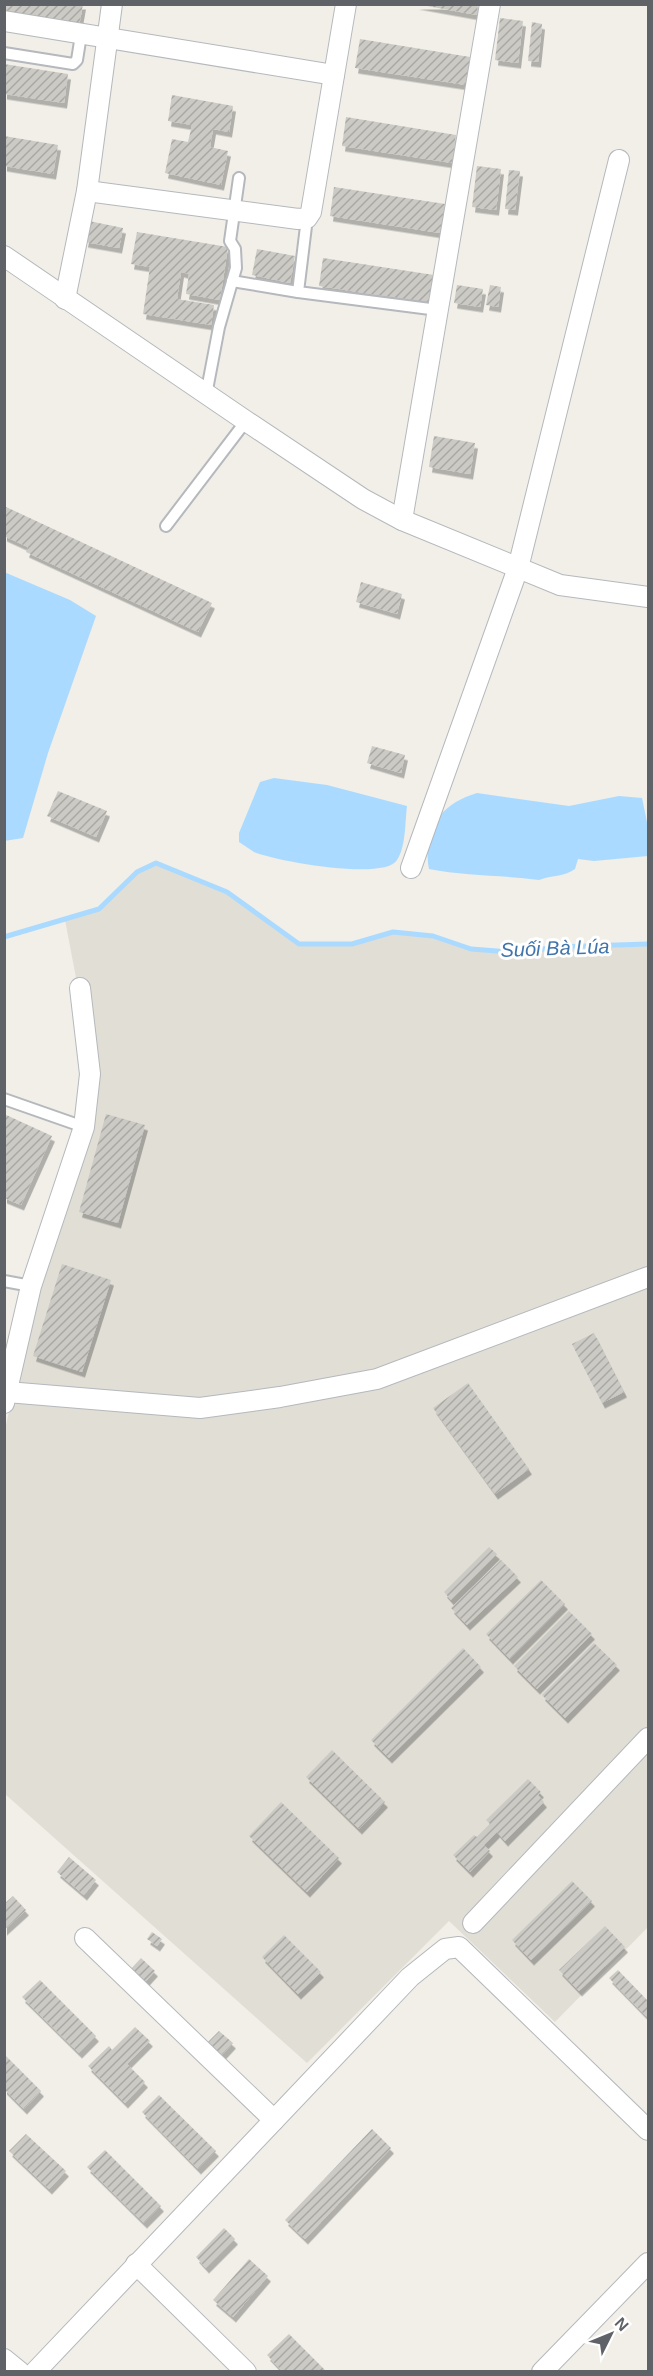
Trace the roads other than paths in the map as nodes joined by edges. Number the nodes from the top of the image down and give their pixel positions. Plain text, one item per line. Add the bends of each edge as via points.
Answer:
1 (112, 4) edge
2 (346, 4) edge
3 (490, 4) edge
4 (4, 21) edge
5 (81, 35) junction
6 (107, 39) junction
7 (4, 53) edge
8 (334, 75) junction
9 (619, 160) dead end
10 (239, 178) dead end
11 (87, 191) junction
12 (234, 210) junction
13 (306, 218) junction
14 (4, 256) edge
15 (232, 281) junction
16 (298, 292) junction
17 (65, 299) junction
18 (438, 310) junction
19 (206, 394) junction
20 (246, 421) junction
21 (402, 519) junction
22 (166, 526) dead end
23 (518, 568) junction
24 (648, 597) edge
25 (411, 868) dead end
26 (80, 988) dead end
27 (4, 1099) edge
28 (84, 1127) junction
29 (648, 1277) edge
30 (4, 1281) edge
31 (31, 1286) junction
32 (6, 1398) edge
33 (648, 1738) edge
34 (473, 1923) dead end
35 (85, 1938) dead end
36 (274, 2120) junction
37 (648, 2130) edge
38 (648, 2263) edge
39 (136, 2264) junction
40 (4, 2359) edge
41 (20, 2372) edge
42 (34, 2372) edge
43 (246, 2372) edge
44 (542, 2372) edge

1 - 6 street
2 - 8 street
3 - 18 street
4 - 5 street
5 - 6 street
5 - 7 lane via 74,64
6 - 8 street
6 - 11 street
8 - 13 street via 311,212
9 - 23 street
10 - 12 lane
11 - 12 street
11 - 17 street
12 - 13 street
12 - 15 lane via 230,241 235,249 236,268
13 - 16 lane
14 - 17 street
15 - 16 lane
15 - 19 lane
16 - 18 lane
17 - 19 street
18 - 21 street
19 - 20 street
20 - 21 street via 363,499
20 - 22 lane
21 - 23 street
23 - 24 street via 560,585
23 - 25 street
26 - 28 street via 90,1074
27 - 28 lane
28 - 31 street
29 - 32 street via 377,1379 200,1408
30 - 31 lane
31 - 32 street
33 - 34 street
35 - 36 street
36 - 37 street via 410,1977 445,1948 459,1947
36 - 39 street
38 - 44 street
39 - 42 street
39 - 43 street
40 - 41 street

